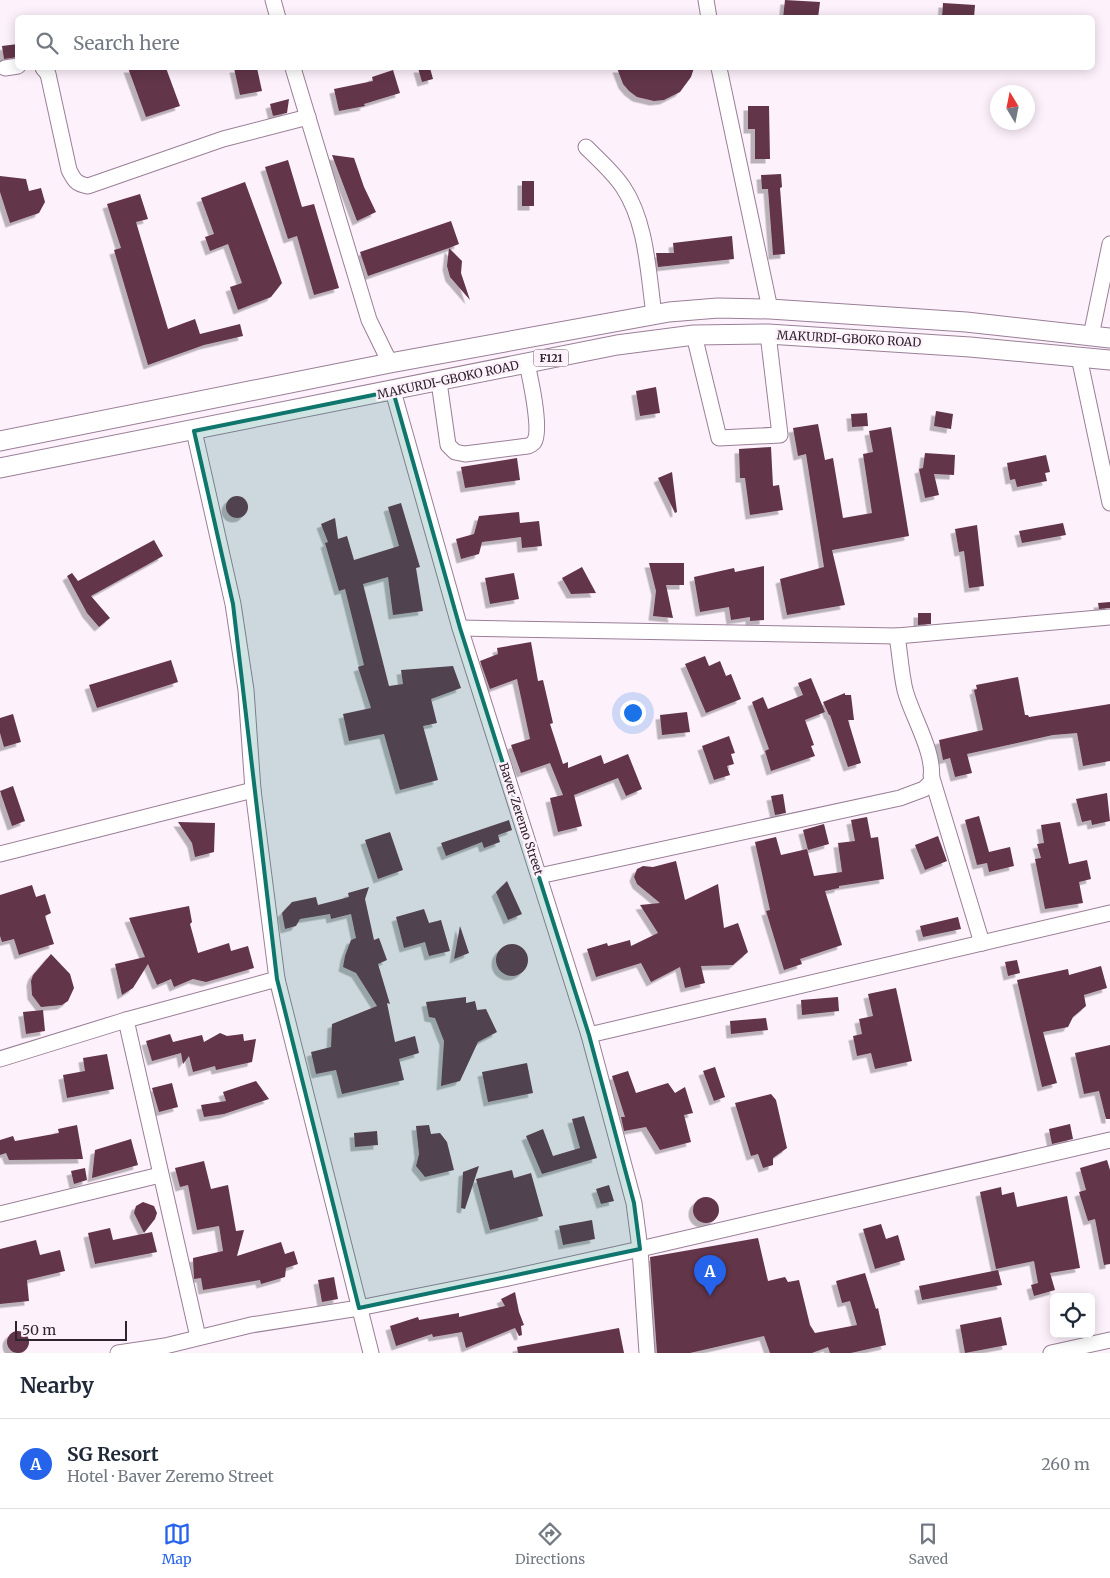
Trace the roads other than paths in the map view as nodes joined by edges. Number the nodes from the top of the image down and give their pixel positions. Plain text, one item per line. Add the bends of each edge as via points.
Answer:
1 (273, 0) edge
2 (706, 0) edge
3 (277, 15) edge
4 (708, 15) edge
5 (45, 70) edge
6 (294, 70) edge
7 (719, 70) edge
8 (308, 117) junction
9 (586, 147) dead end
10 (1110, 244) edge
11 (770, 309) junction
12 (661, 313) junction
13 (768, 334) junction
14 (694, 335) junction
15 (668, 336) junction
16 (1091, 336) junction
17 (1110, 338) edge
18 (1079, 357) junction
19 (1110, 360) edge
20 (390, 363) junction
21 (527, 364) junction
22 (439, 382) junction
23 (393, 391) junction
24 (194, 431) junction
25 (0, 441) edge
26 (0, 468) edge
27 (1110, 503) edge
28 (1110, 617) edge
29 (460, 628) junction
30 (897, 636) junction
31 (931, 775) junction
32 (253, 790) junction
33 (0, 854) edge
34 (539, 876) junction
35 (1110, 913) edge
36 (982, 943) junction
37 (276, 979) junction
38 (126, 1020) junction
39 (589, 1035) junction
40 (0, 1059) edge
41 (1110, 1140) edge
42 (160, 1175) junction
43 (0, 1214) edge
44 (640, 1249) junction
45 (359, 1308) junction
46 (198, 1336) junction
47 (1110, 1340) edge
48 (118, 1353) edge
49 (371, 1353) edge
50 (647, 1353) edge
51 (1051, 1353) edge

1 - 3 street
2 - 4 street
5 - 8 street via 69,170 81,185 88,186 223,139
6 - 8 street
7 - 11 street
8 - 20 street via 369,320
9 - 12 street via 614,175 630,200
10 - 16 street
11 - 12 main road, F121 via 718,308
11 - 16 main road, F121 via 966,322
12 - 15 main road
12 - 20 main road, F121
13 - 14 main road, MAKURDI-GBOKO ROAD / F121
13 - 14 street via 780,435 719,438
13 - 18 main road, MAKURDI-GBOKO ROAD / F121
14 - 15 main road, MAKURDI-GBOKO ROAD / F121
15 - 21 main road, MAKURDI-GBOKO ROAD / F121
16 - 17 main road, F121
18 - 19 main road, MAKURDI-GBOKO ROAD / F121
18 - 27 street
20 - 25 main road, F121
21 - 22 main road, MAKURDI-GBOKO ROAD / F121
21 - 22 street via 535,403 536,437 528,446 465,454 455,452 448,445
22 - 23 main road, MAKURDI-GBOKO ROAD / F121
23 - 24 main road, MAKURDI-GBOKO ROAD / F121
23 - 29 street, Baver Zeremo Street
24 - 26 main road, MAKURDI-GBOKO ROAD / F121
24 - 32 street via 233,604 246,690
28 - 30 street
29 - 30 street
29 - 34 street, Baver Zeremo Street
30 - 31 street via 905,690 922,732
31 - 34 street via 924,789 900,798
31 - 36 street
32 - 33 street
32 - 37 street
34 - 39 street, Baver Zeremo Street
35 - 36 street
36 - 39 street
37 - 38 street
37 - 45 street
38 - 40 street
38 - 42 street
39 - 44 street, Baver Zeremo Street via 634,1203
41 - 44 street
42 - 43 street
42 - 46 street
44 - 45 street
44 - 50 street, Baver Zeremo Street
45 - 46 street
45 - 49 street
46 - 48 street via 165,1346
47 - 51 street

